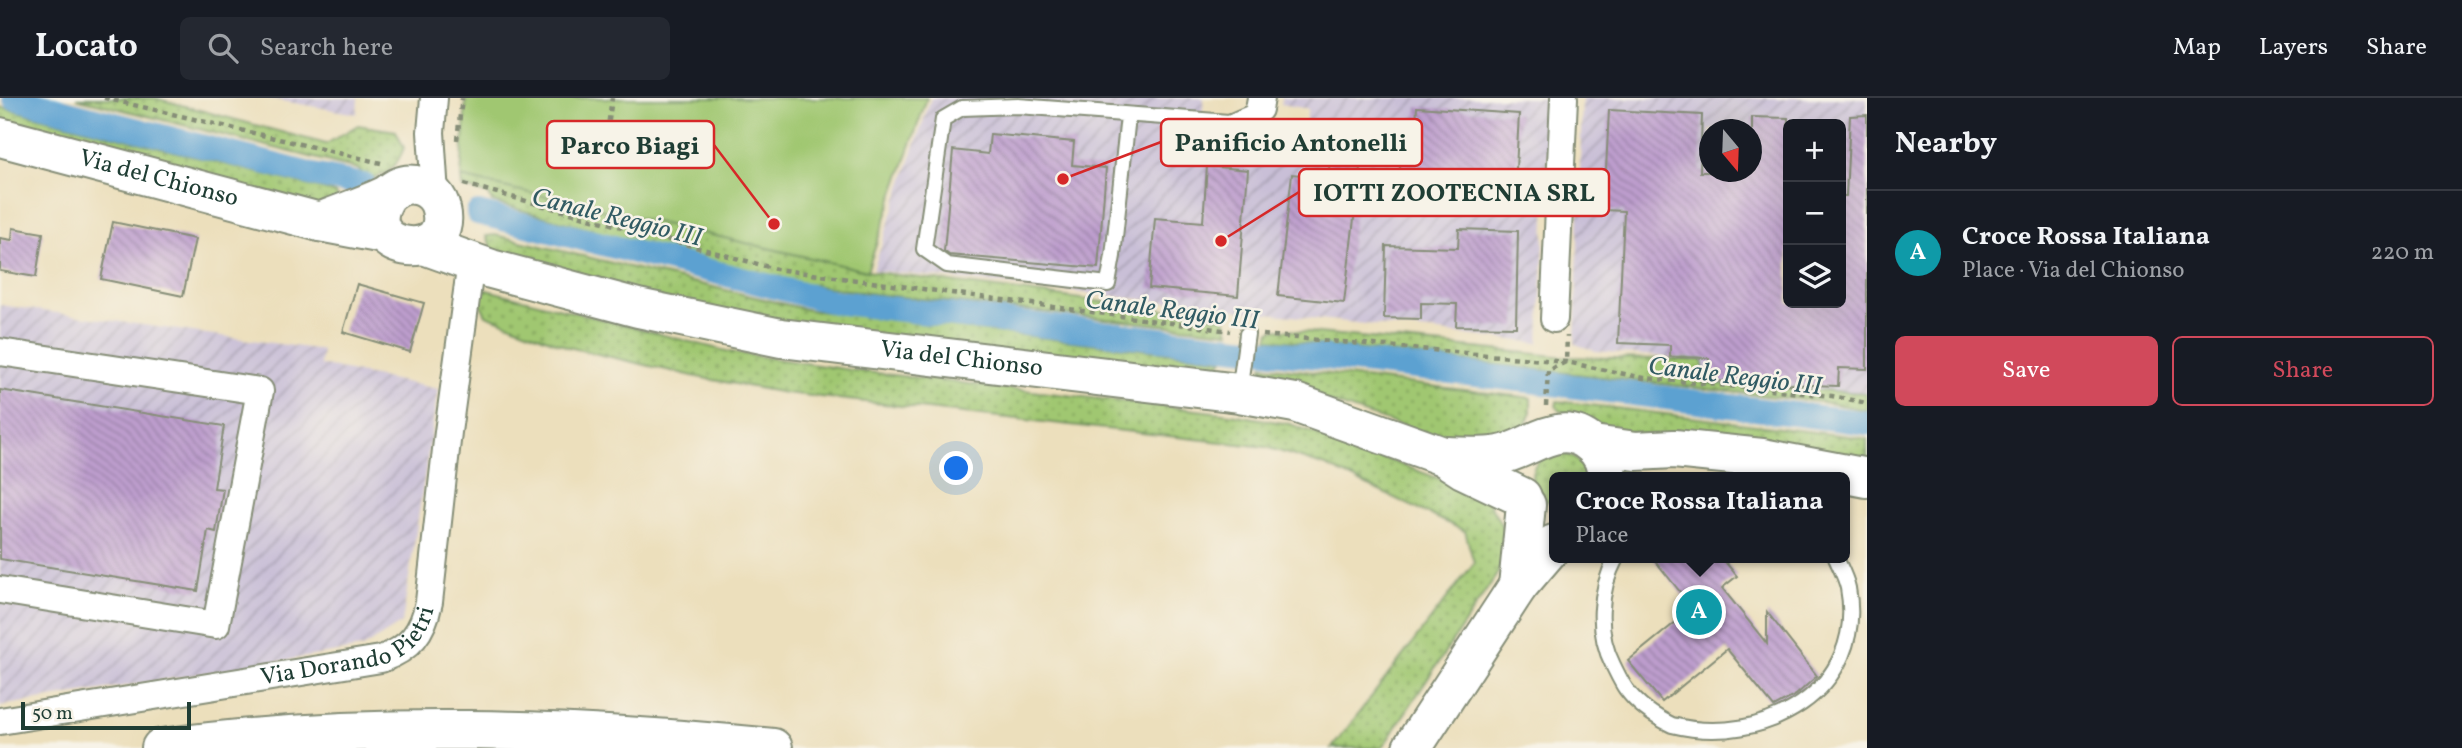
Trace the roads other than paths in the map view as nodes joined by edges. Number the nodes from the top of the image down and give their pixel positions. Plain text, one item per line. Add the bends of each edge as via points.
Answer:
1 (433, 98) edge
2 (1564, 98) edge
3 (1260, 103) edge
4 (1128, 116) junction
5 (0, 136) edge
6 (420, 198) junction
7 (320, 222) junction
8 (475, 263) junction
9 (1555, 318) road end
10 (1247, 334) road end
11 (0, 352) edge
12 (1242, 380) junction
13 (1535, 442) junction
14 (1713, 454) junction
15 (1443, 456) junction
16 (1600, 461) edge
17 (1661, 472) edge
18 (1836, 472) edge
19 (1534, 508) edge
20 (1549, 550) edge
21 (1614, 563) edge
22 (1838, 563) edge
23 (1518, 586) junction
24 (0, 590) edge
25 (0, 721) edge
26 (161, 748) edge
27 (773, 748) edge
28 (1412, 748) edge

1 - 6 street
2 - 9 street
3 - 4 lane via 1229,122
4 - 4 lane via 1018,106 962,108 943,118 924,249 947,265 1108,284
5 - 7 main road, Via del Chionso
6 - 7 main road
6 - 7 main road, Via del Chionso via 406,248 384,234
6 - 8 main road
8 - 12 main road, Via del Chionso via 638,308 781,338
8 - 25 street, Via Dorando Pietri via 448,432 429,602 414,639 400,652 381,659
10 - 12 lane
11 - 24 street via 260,391 216,625
12 - 15 main road, Via del Chionso
13 - 15 main road, Via del Chionso via 1501,455
13 - 16 main road, Via del Chionso via 1558,433 1583,438
13 - 19 main road via 1520,462 1518,486
14 - 16 main road, Via del Chionso via 1636,451
14 - 17 main road, Via del Chionso
14 - 18 main road, Via del Chionso
15 - 19 main road, Via del Chionso
19 - 23 main road
20 - 23 main road
21 - 22 lane via 1601,614 1607,653 1626,689 1655,717 1692,734 1732,738 1771,730 1803,712 1828,686 1844,654 1851,621 1848,587
23 - 28 main road
26 - 27 main road via 296,734 497,729

